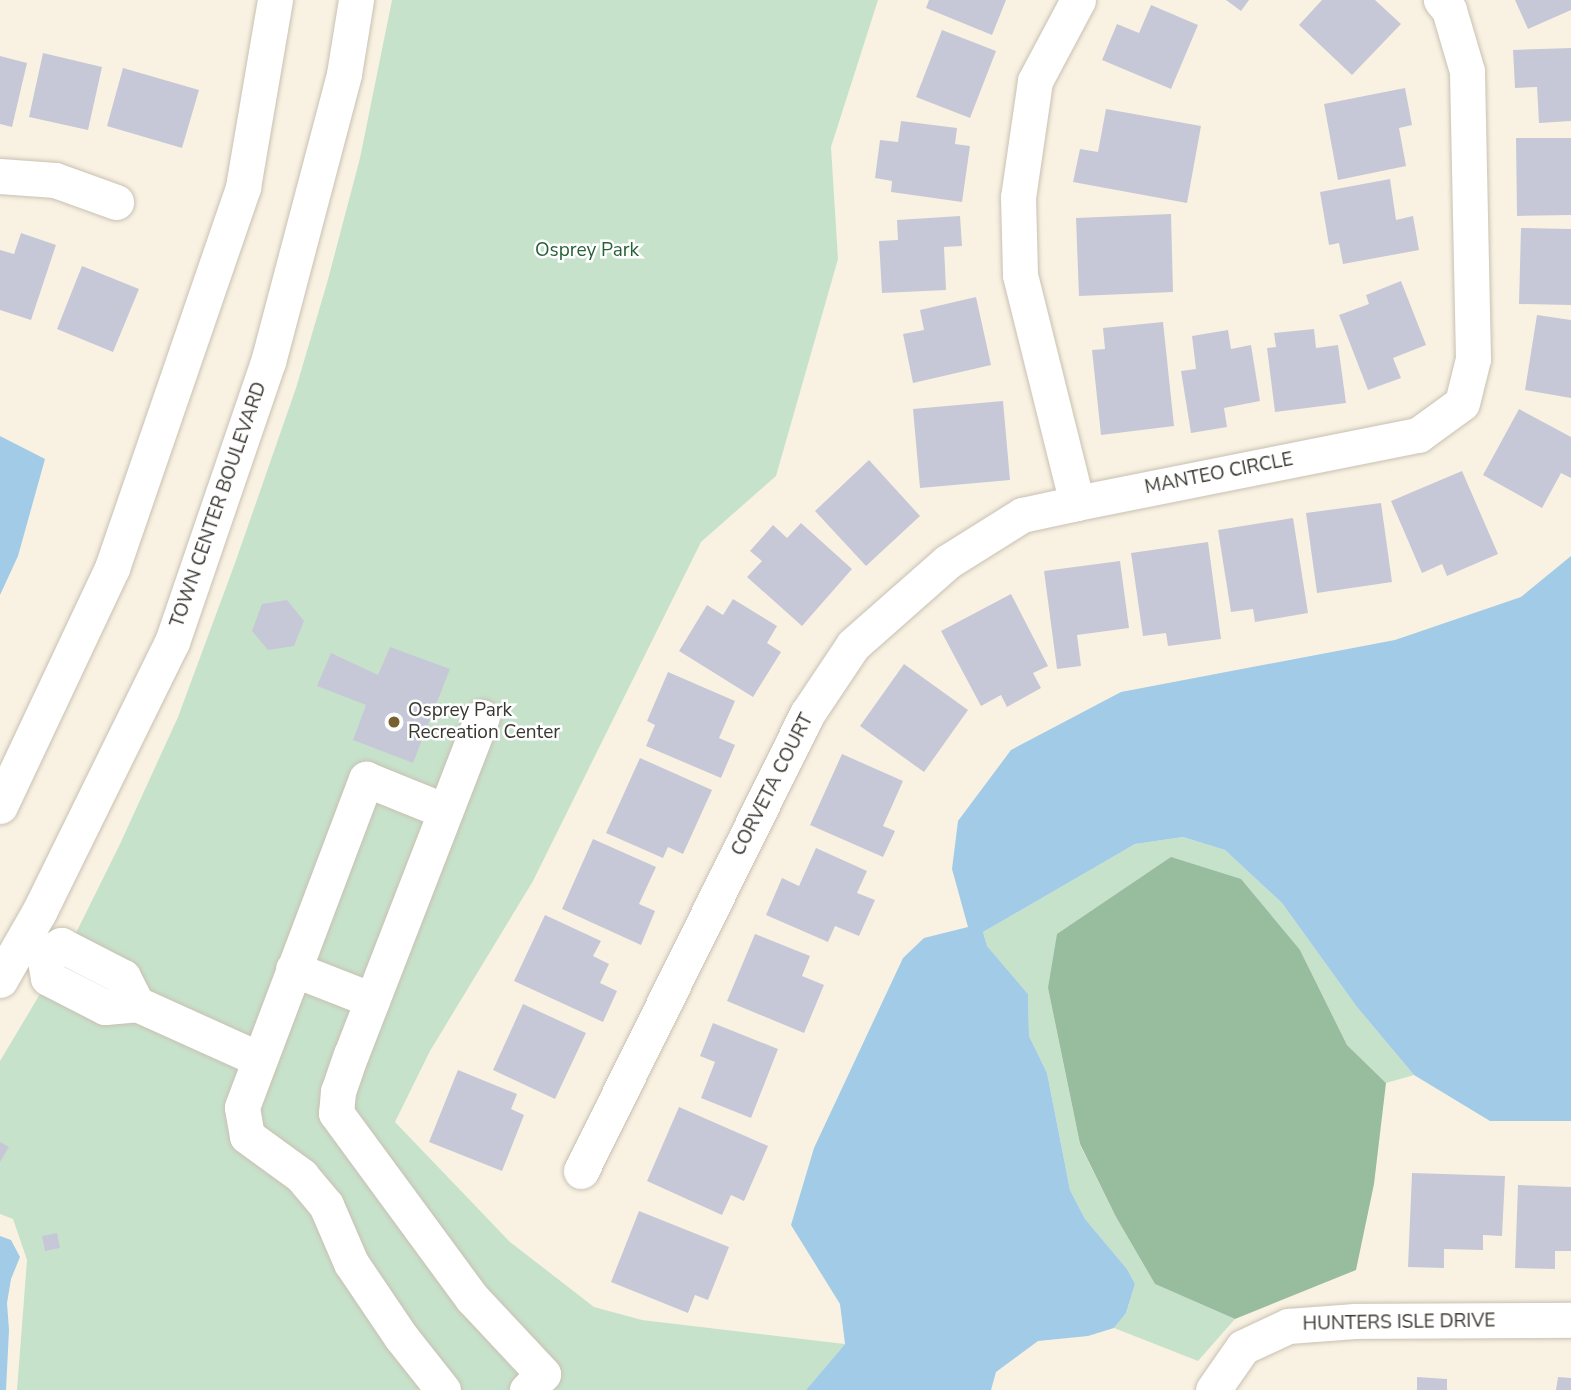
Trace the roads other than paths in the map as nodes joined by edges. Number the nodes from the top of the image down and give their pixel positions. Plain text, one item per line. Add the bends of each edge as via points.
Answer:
1 (275, 0) edge
2 (356, 0) edge
3 (1078, 0) edge
4 (1441, 0) edge
5 (0, 176) edge
6 (116, 202) dead end
7 (1077, 503) junction
8 (482, 717) dead end
9 (0, 806) edge
10 (445, 811) junction
11 (22, 945) edge
12 (293, 968) junction
13 (0, 980) edge
14 (372, 1000) junction
15 (259, 1059) junction
16 (581, 1171) dead end
17 (1571, 1320) edge
18 (443, 1390) edge
19 (527, 1390) edge
20 (1213, 1390) edge

1 - 9 street via 243,187 112,568
2 - 11 street, TOWN CENTER BOULEVARD via 344,74 268,362 172,642
3 - 7 street via 1035,81 1018,197 1020,275
4 - 7 street, MANTEO CIRCLE via 1467,71 1473,359 1462,403 1418,435
5 - 6 street via 55,180
7 - 16 street, CORVETA COURT via 1022,515 947,562 853,645 807,714
8 - 10 street
10 - 12 street via 366,779
10 - 14 street
11 - 13 street, TOWN CENTER BOULEVARD
11 - 15 street via 48,978 105,1007 137,1004
12 - 14 street
12 - 15 street
14 - 19 street via 338,1091 336,1113 471,1298 543,1374
15 - 18 street via 242,1107 247,1136 302,1176 326,1205 351,1263
17 - 20 street, HUNTERS ISLE DRIVE via 1355,1321 1288,1326 1243,1347

